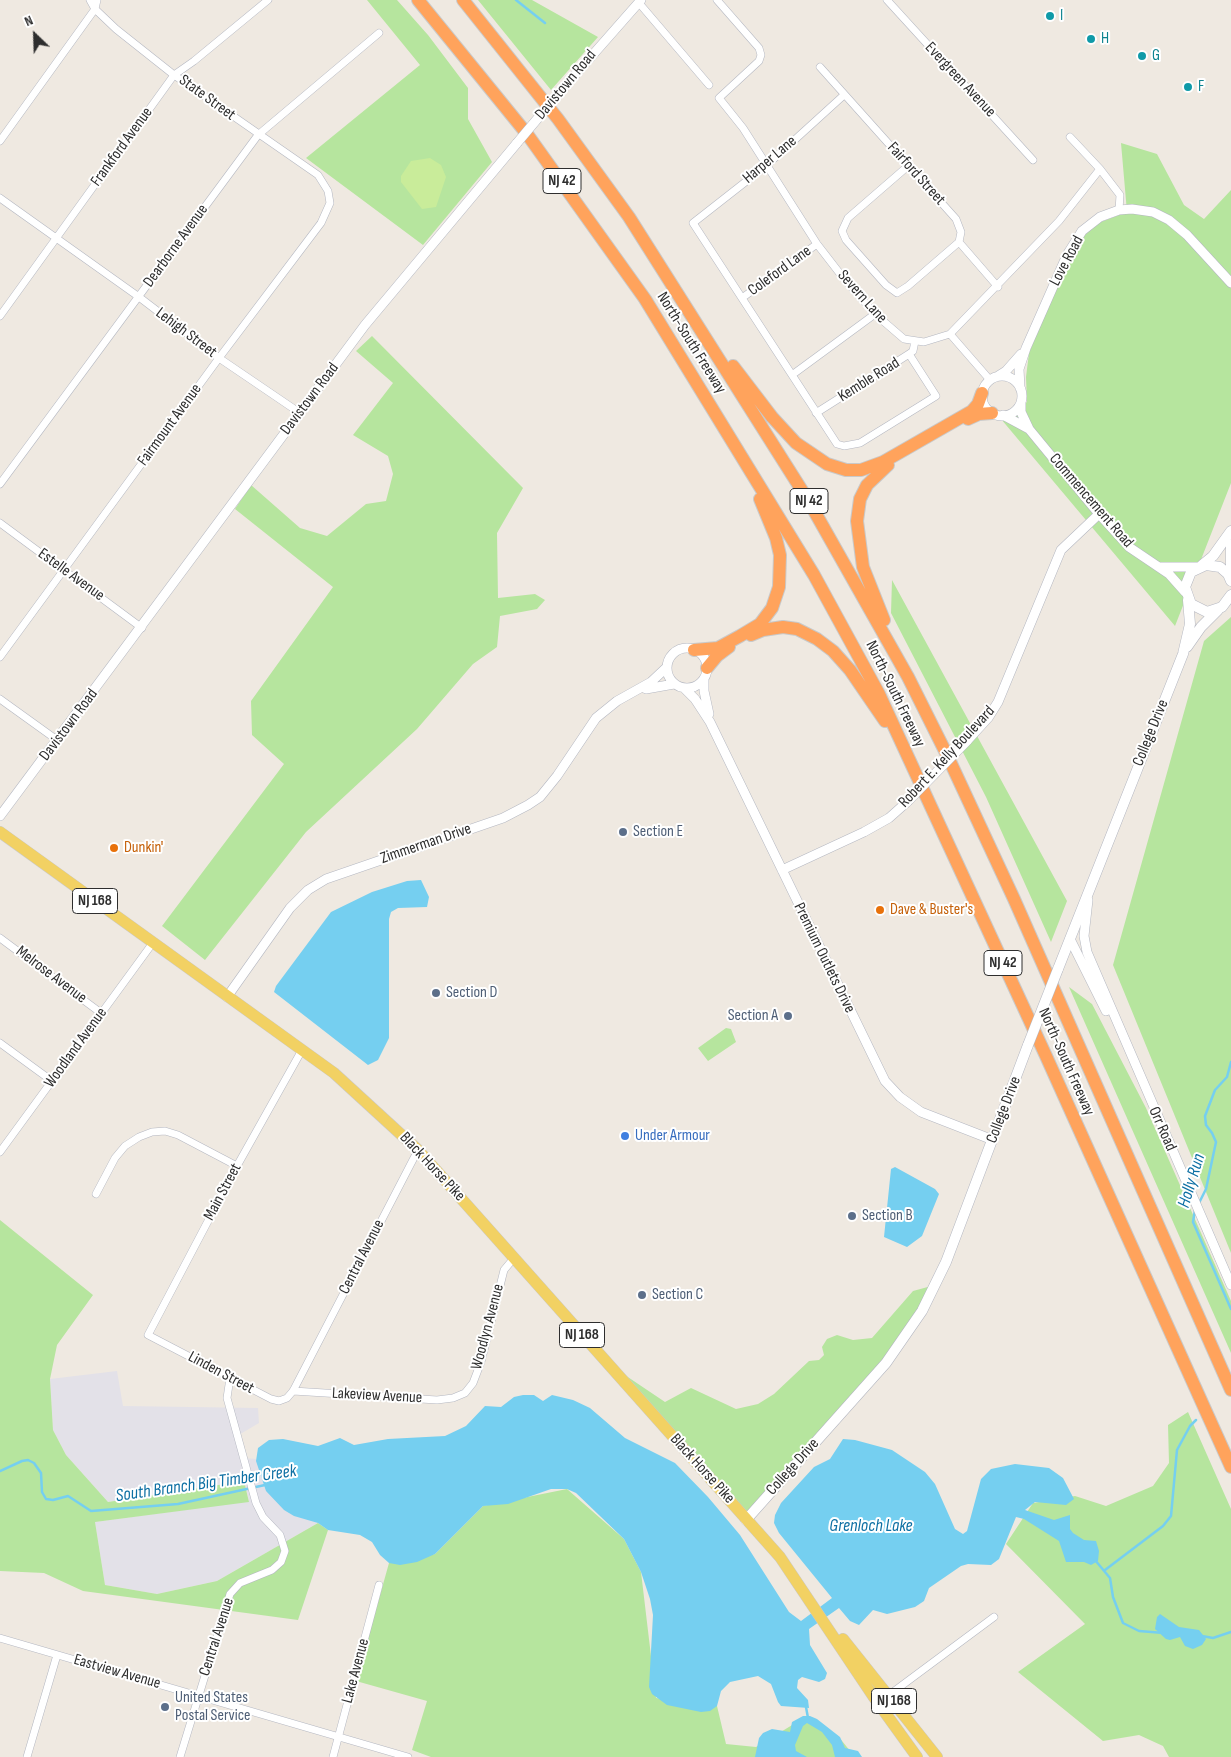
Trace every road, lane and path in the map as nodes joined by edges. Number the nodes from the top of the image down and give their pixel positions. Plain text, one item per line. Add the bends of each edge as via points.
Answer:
1 (90, 0) edge
2 (97, 0) edge
3 (268, 0) edge
4 (418, 0) edge
5 (463, 0) edge
6 (717, 0) edge
7 (887, 0) edge
8 (640, 2) edge
9 (95, 9) junction
10 (379, 33) dead end
11 (820, 68) dead end
12 (174, 75) junction
13 (708, 85) dead end
14 (844, 95) junction
15 (258, 135) junction
16 (1070, 137) dead end
17 (0, 141) edge
18 (1033, 160) dead end
19 (767, 165) junction
20 (908, 166) junction
21 (1100, 169) junction
22 (328, 190) joint
23 (0, 198) edge
24 (1119, 210) junction
25 (56, 238) junction
26 (959, 242) junction
27 (817, 244) junction
28 (1231, 283) edge
29 (998, 286) junction
30 (139, 297) junction
31 (742, 298) junction
32 (875, 314) junction
33 (0, 316) edge
34 (702, 330) junction
35 (950, 334) junction
36 (915, 341) junction
37 (1026, 348) junction
38 (909, 354) junction
39 (218, 358) junction
40 (792, 375) junction
41 (992, 379) junction
42 (1020, 388) junction
43 (982, 393) junction
44 (1021, 402) junction
45 (300, 412) junction
46 (816, 413) junction
47 (997, 414) junction
48 (1029, 429) junction
49 (727, 432) junction
50 (0, 484) edge
51 (1099, 514) junction
52 (0, 523) edge
53 (1231, 531) edge
54 (1231, 545) edge
55 (1200, 566) junction
56 (1159, 567) junction
57 (64, 570) junction
58 (1231, 576) edge
59 (1231, 581) edge
60 (1231, 595) edge
61 (1186, 596) junction
62 (1222, 607) junction
63 (142, 628) junction
64 (694, 650) junction
65 (1182, 654) junction
66 (0, 657) edge
67 (667, 668) junction
68 (706, 673) junction
69 (908, 677) junction
70 (674, 684) junction
71 (684, 688) junction
72 (629, 695) junction
73 (0, 699) edge
74 (710, 722) junction
75 (56, 740) junction
76 (906, 754) junction
77 (0, 816) edge
78 (0, 832) edge
79 (782, 870) junction
80 (1089, 890) junction
81 (0, 938) edge
82 (1070, 939) junction
83 (152, 944) junction
84 (228, 998) junction
85 (101, 1013) junction
86 (0, 1043) edge
87 (302, 1050) junction
88 (1130, 1055) junction
89 (52, 1080) junction
90 (993, 1140) junction
91 (418, 1150) junction
92 (0, 1151) edge
93 (237, 1166) junction
94 (96, 1194) dead end
95 (514, 1258) junction
96 (1231, 1285) edge
97 (148, 1335) joint
98 (230, 1378) junction
99 (1231, 1390) edge
100 (293, 1391) junction
101 (461, 1395) joint
102 (1231, 1467) edge
103 (746, 1520) junction
104 (379, 1585) dead end
105 (994, 1617) dead end
106 (0, 1638) edge
107 (846, 1648) junction
108 (57, 1655) junction
109 (886, 1691) junction
110 (198, 1695) junction
111 (873, 1696) junction
112 (339, 1736) junction
113 (27, 1757) edge
114 (180, 1757) edge
115 (333, 1757) edge
116 (408, 1757) edge
117 (918, 1757) edge
118 (937, 1757) edge

1 - 9 street, State Street
2 - 9 street
3 - 12 street, Frankford Avenue
4 - 49 highway, North-South Freeway / NJ 42 via 527,134 582,209 645,299
5 - 34 highway, North-South Freeway / NJ 42 via 558,119 629,217
6 - 19 street, Severn Lane via 761,54 759,61 719,98
7 - 18 street, Evergreen Avenue
8 - 13 street
8 - 45 street, Davistown Road, bridge via 517,142 365,325
9 - 12 street, State Street
9 - 17 street
10 - 15 street, Dearborne Avenue
11 - 14 street, Fairford Street
12 - 15 street, State Street
12 - 25 street, Frankford Avenue
14 - 19 street, Harper Lane
14 - 20 street, Fairford Street
15 - 22 street, State Street via 318,175
15 - 30 street, Dearborne Avenue
16 - 21 street
19 - 27 street, Severn Lane
19 - 31 street, Harper Lane via 692,223
20 - 26 street, Fairford Street via 956,219 961,232
20 - 26 street via 848,218 842,231 846,240 897,293
21 - 24 street via 1120,195
21 - 29 street via 1059,221
22 - 39 street, Fairmount Avenue via 330,203 321,223
23 - 25 street, Lehigh Street
24 - 28 street, Love Road via 1146,211 1169,220
24 - 37 street, Love Road via 1100,217 1078,236
25 - 30 street, Lehigh Street
25 - 33 street, Frankford Avenue
26 - 29 street
27 - 31 street, Coleford Lane
27 - 32 street, Severn Lane
29 - 35 street
30 - 39 street, Lehigh Street
30 - 50 street, Dearborne Avenue
31 - 40 street
32 - 36 street, Severn Lane via 896,334
32 - 40 street
34 - 43 highway via 796,443 827,464 846,470 861,470 883,462 972,411
34 - 69 highway, North-South Freeway / NJ 42 via 808,500
35 - 36 street
35 - 41 street
36 - 38 street, Kemble Road
37 - 41 street, Love Road via 1006,371
37 - 42 street, Love Road via 1019,369
38 - 46 street, Kemble Road
38 - 46 street via 936,396 852,446 837,444
39 - 45 street, Lehigh Street
39 - 57 street, Fairmount Avenue
40 - 46 street
41 - 42 street via 1008,377
41 - 43 street
42 - 44 street
43 - 47 street via 984,405
44 - 47 street via 1014,411
44 - 48 street, Commencement Road via 1021,412
45 - 63 street, Davistown Road
47 - 48 street, Commencement Road
47 - 69 highway via 971,417 886,466 871,479 860,499 857,532 863,567
48 - 51 street, Commencement Road
49 - 64 highway via 776,538 780,555 779,587 772,608 760,624 718,648
49 - 76 highway, North-South Freeway / NJ 42 via 814,575 879,694
51 - 56 street, Commencement Road via 1130,547
51 - 79 street, Robert E. Kelly Boulevard, bridge via 1060,550 998,702 988,718 889,818
52 - 57 street, Estelle Avenue
53 - 55 main road via 1213,556
54 - 58 main road
55 - 56 street
55 - 59 main road via 1220,567
55 - 61 main road via 1187,578
56 - 61 street, Commencement Road
57 - 63 street, Estelle Avenue
57 - 66 street, Fairmount Avenue
60 - 62 main road, College Drive
61 - 62 main road via 1193,606 1202,611
61 - 65 main road, College Drive via 1190,624
62 - 65 main road, College Drive via 1201,627
63 - 75 street, Davistown Road
64 - 67 street via 676,652
64 - 68 street via 703,657
65 - 80 main road, College Drive
67 - 70 street
67 - 72 street, Zimmerman Drive via 658,678
68 - 71 street via 695,687
68 - 74 street, Premium Outlets Drive via 704,692
68 - 76 highway via 723,651 755,633 783,628 803,631 841,659
69 - 99 highway, North-South Freeway / NJ 42 via 1014,899
70 - 71 street
70 - 72 street, Zimmerman Drive via 657,685
71 - 74 street, Premium Outlets Drive
72 - 84 street, Zimmerman Drive via 596,718 552,782 540,797 528,805 503,818 333,876 308,890 290,908
73 - 75 street
74 - 79 street, Premium Outlets Drive
75 - 77 street, Davistown Road
76 - 102 highway, North-South Freeway / NJ 42
78 - 83 main road, Black Horse Pike / NJ 168
79 - 90 street, Premium Outlets Drive via 885,1081 921,1112
80 - 82 main road, College Drive
80 - 88 street, Orr Road via 1085,944
81 - 85 street, Melrose Avenue
82 - 88 street, Orr Road
82 - 90 main road, College Drive, bridge
83 - 84 main road, Black Horse Pike / NJ 168
83 - 85 street, Woodland Avenue
84 - 87 main road, Black Horse Pike / NJ 168
85 - 89 street, Woodland Avenue
86 - 89 street
87 - 91 main road, Black Horse Pike / NJ 168 via 361,1096
87 - 93 street, Main Street
88 - 96 street, Orr Road
89 - 92 street, Woodland Avenue
90 - 103 main road, College Drive via 946,1262 908,1334 881,1369
91 - 95 main road, Black Horse Pike / NJ 168
91 - 100 street, Central Avenue
93 - 94 street via 178,1135 152,1132 131,1141 120,1151
93 - 97 street, Main Street
95 - 101 street, Woodlyn Avenue via 502,1274 475,1379
95 - 103 main road, Black Horse Pike / NJ 168
97 - 98 street, Linden Street
98 - 100 street, Linden Street via 276,1401 283,1400
98 - 110 street, Central Avenue via 227,1398 252,1490 260,1514 282,1539 285,1551 272,1570 240,1583 230,1594
100 - 101 street, Lakeview Avenue via 437,1400
103 - 107 main road, Black Horse Pike / NJ 168 via 780,1557
104 - 112 street, Lake Avenue
105 - 109 street
106 - 108 street, Eastview Avenue
107 - 109 main road, Black Horse Pike / NJ 168
107 - 111 main road, Black Horse Pike / NJ 168
108 - 110 street, Eastview Avenue
108 - 113 street
109 - 111 main road
109 - 118 main road, Black Horse Pike / NJ 168
110 - 112 street, Eastview Avenue
110 - 114 street, Central Avenue
111 - 117 main road, Black Horse Pike / NJ 168
112 - 115 street, Lake Avenue
112 - 116 street, Eastview Avenue

